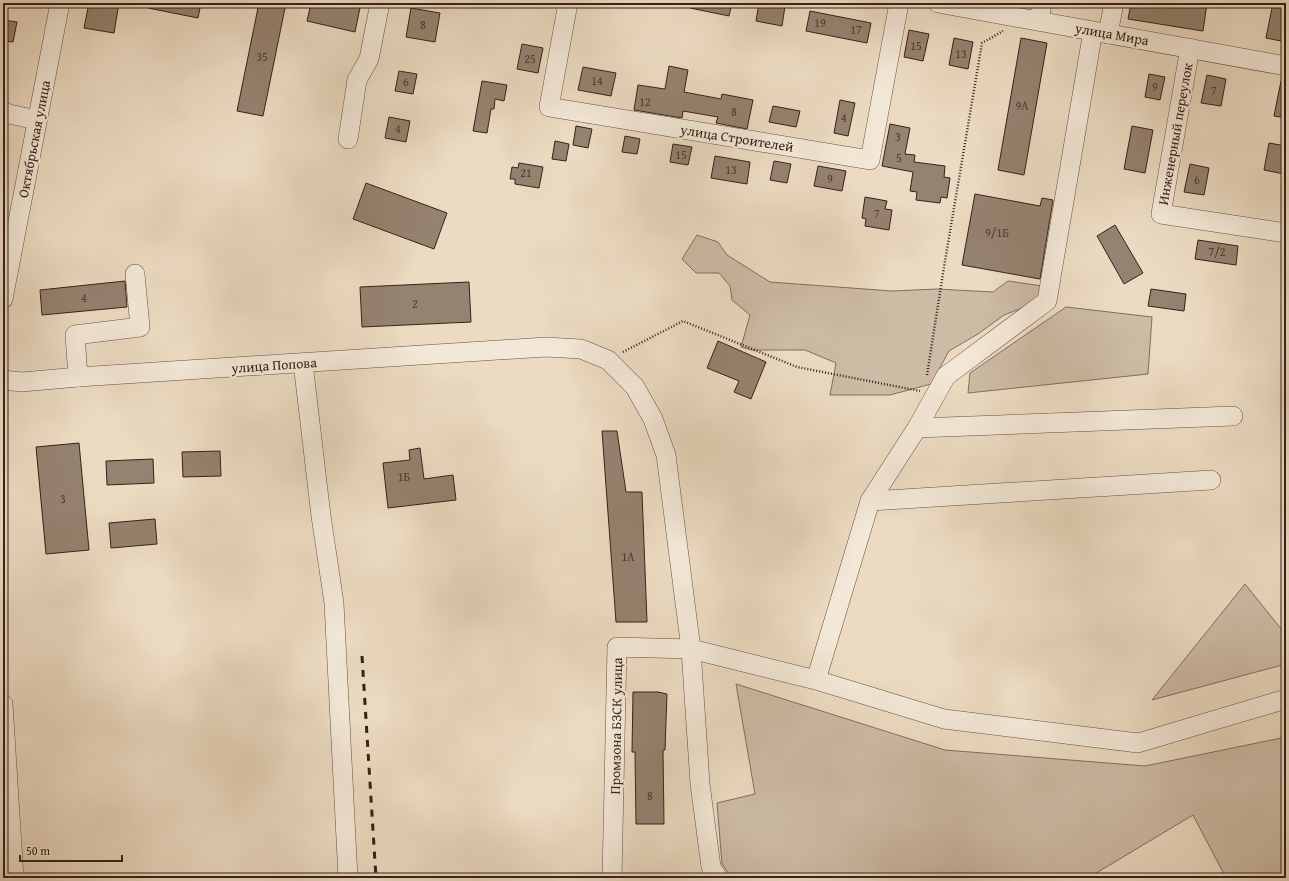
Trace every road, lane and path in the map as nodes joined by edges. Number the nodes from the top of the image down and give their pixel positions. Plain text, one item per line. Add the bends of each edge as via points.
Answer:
1 (60, 3) edge
2 (380, 3) edge
3 (568, 3) edge
4 (899, 3) edge
5 (938, 3) edge
6 (1114, 3) edge
7 (980, 7) edge
8 (1041, 12) edge
9 (1007, 15) junction
10 (1100, 32) junction
11 (1190, 48) junction
12 (1286, 66) edge
13 (3, 111) edge
14 (37, 120) junction
15 (348, 139) dead end
16 (1286, 233) edge
17 (135, 274) dead end
18 (3, 299) edge
19 (608, 360) junction
20 (303, 363) junction
21 (927, 376) dead end
22 (78, 377) junction
23 (3, 380) edge
24 (924, 391) dead end
25 (1233, 416) dead end
26 (918, 428) junction
27 (1211, 480) dead end
28 (870, 501) junction
29 (691, 648) junction
30 (816, 680) junction
31 (1286, 699) edge
32 (3, 704) edge
33 (14, 878) edge
34 (348, 878) edge
35 (612, 878) edge
36 (718, 878) edge

1 - 14 street, Октябрьская улица
2 - 15 street via 369,59 357,80
3 - 4 street, улица Строителей via 549,107 870,160
5 - 7 street, улица Мира
6 - 10 street
7 - 9 street, улица Мира
8 - 9 street, улица Мира
8 - 10 street, улица Мира
9 - 21 path via 1005,30 982,43
10 - 11 street, улица Мира
10 - 26 street via 1047,301 946,376
11 - 12 street, улица Мира
11 - 16 street, Инженерный переулок via 1161,214
13 - 14 street
14 - 18 street, Октябрьская улица
17 - 22 street via 140,327 75,335
19 - 20 street, улица Попова via 581,350 546,347
19 - 24 path via 683,321 796,367
19 - 29 street via 635,387 653,419 666,455
20 - 22 street, улица Попова
20 - 34 street via 334,602
22 - 23 street, улица Попова via 22,382
25 - 26 street
26 - 28 street
27 - 28 street
28 - 30 street
29 - 30 street
29 - 35 street, Промзона БЗСК улица via 617,647
29 - 36 street via 700,784 711,867
30 - 31 street via 944,719 1138,743
32 - 33 street

